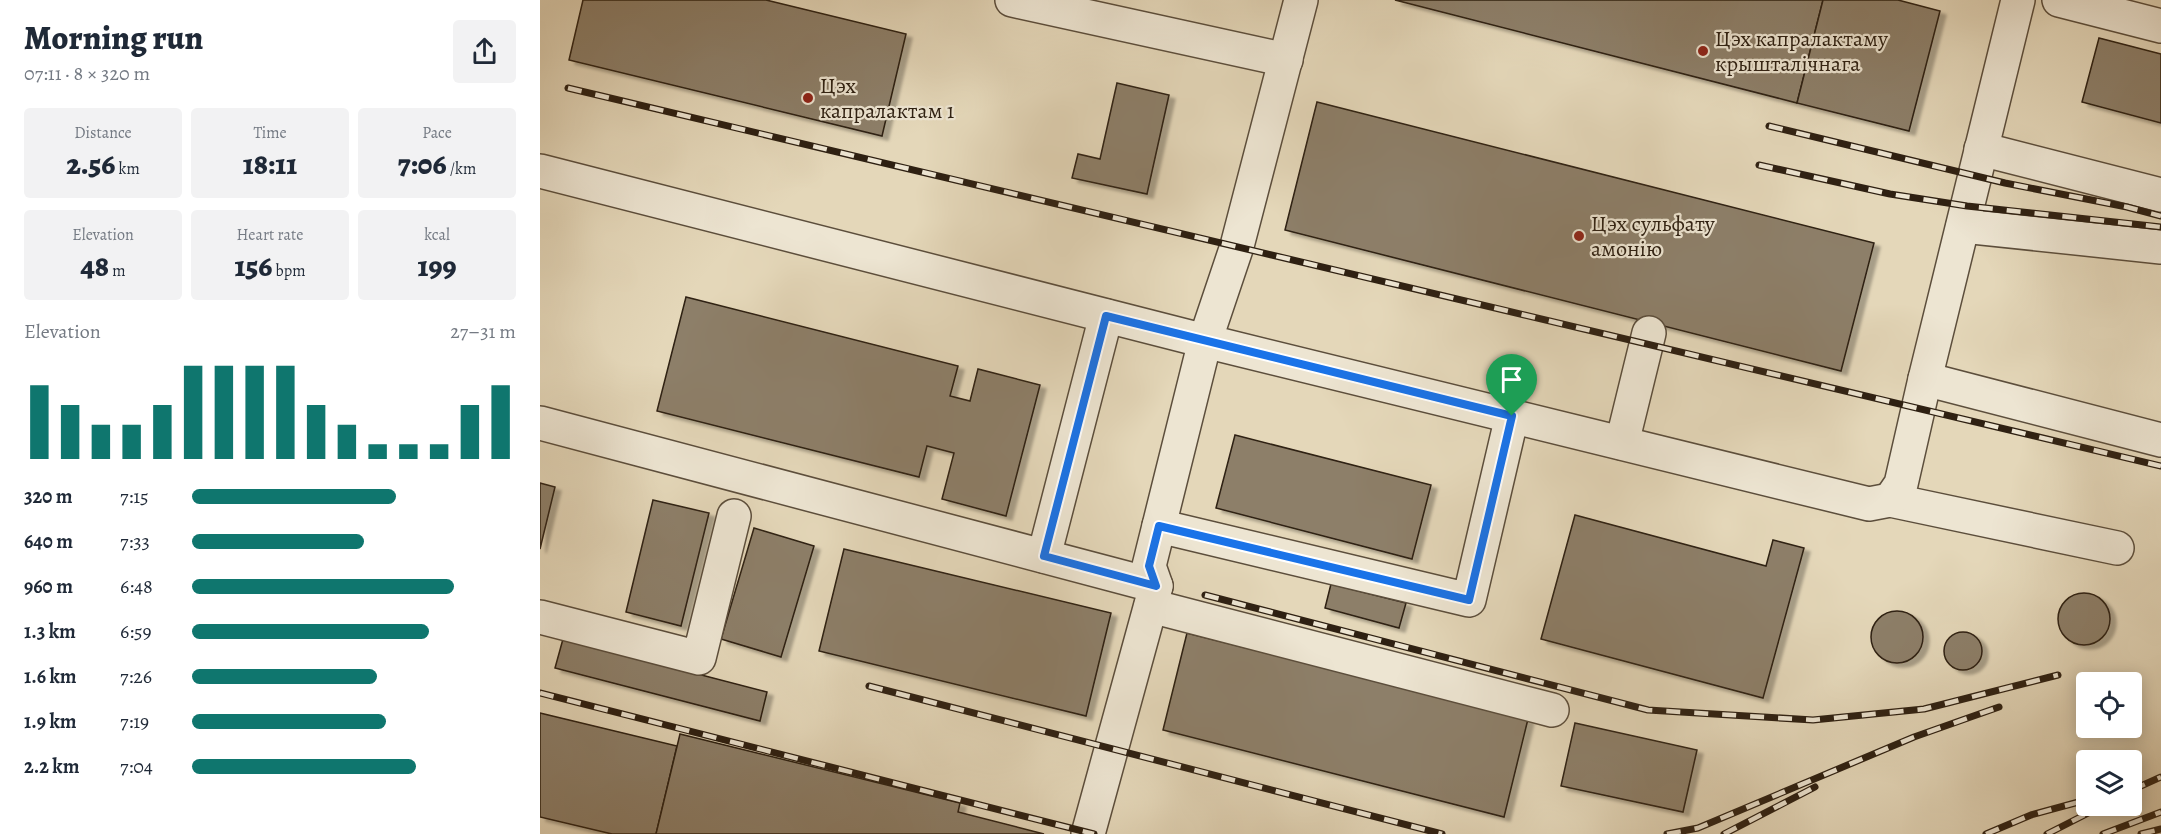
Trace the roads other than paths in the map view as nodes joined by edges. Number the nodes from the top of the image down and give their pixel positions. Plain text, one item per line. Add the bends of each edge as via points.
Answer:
1 (1012, 0) edge
2 (1301, 0) edge
3 (2018, 0) edge
4 (2059, 0) edge
5 (2161, 26) edge
6 (1286, 60) junction
7 (1981, 149) junction
8 (540, 171) edge
9 (2161, 195) edge
10 (1963, 226) junction
11 (2161, 247) edge
12 (1106, 316) junction
13 (1649, 333) dead end
14 (1205, 341) junction
15 (1925, 379) junction
16 (1512, 416) junction
17 (540, 423) edge
18 (2161, 440) edge
19 (1622, 443) junction
20 (1890, 500) junction
21 (734, 516) dead end
22 (1159, 526) junction
23 (2117, 548) dead end
24 (1044, 556) junction
25 (1154, 596) junction
26 (540, 616) edge
27 (1552, 710) dead end
28 (1088, 834) edge

1 - 6 lane
2 - 6 lane
3 - 7 lane
4 - 5 lane
6 - 14 lane via 1237,246
7 - 9 lane
7 - 10 lane
8 - 12 lane
10 - 11 lane
10 - 15 lane
12 - 14 lane
12 - 24 lane
13 - 19 lane
14 - 16 lane
14 - 22 lane
15 - 18 lane
15 - 20 lane via 1901,484
16 - 19 lane
16 - 22 lane via 1469,600
17 - 24 lane
19 - 20 lane via 1869,504
20 - 23 lane
21 - 26 lane via 699,658
22 - 25 lane via 1149,566
24 - 25 lane
25 - 27 lane
25 - 28 lane

